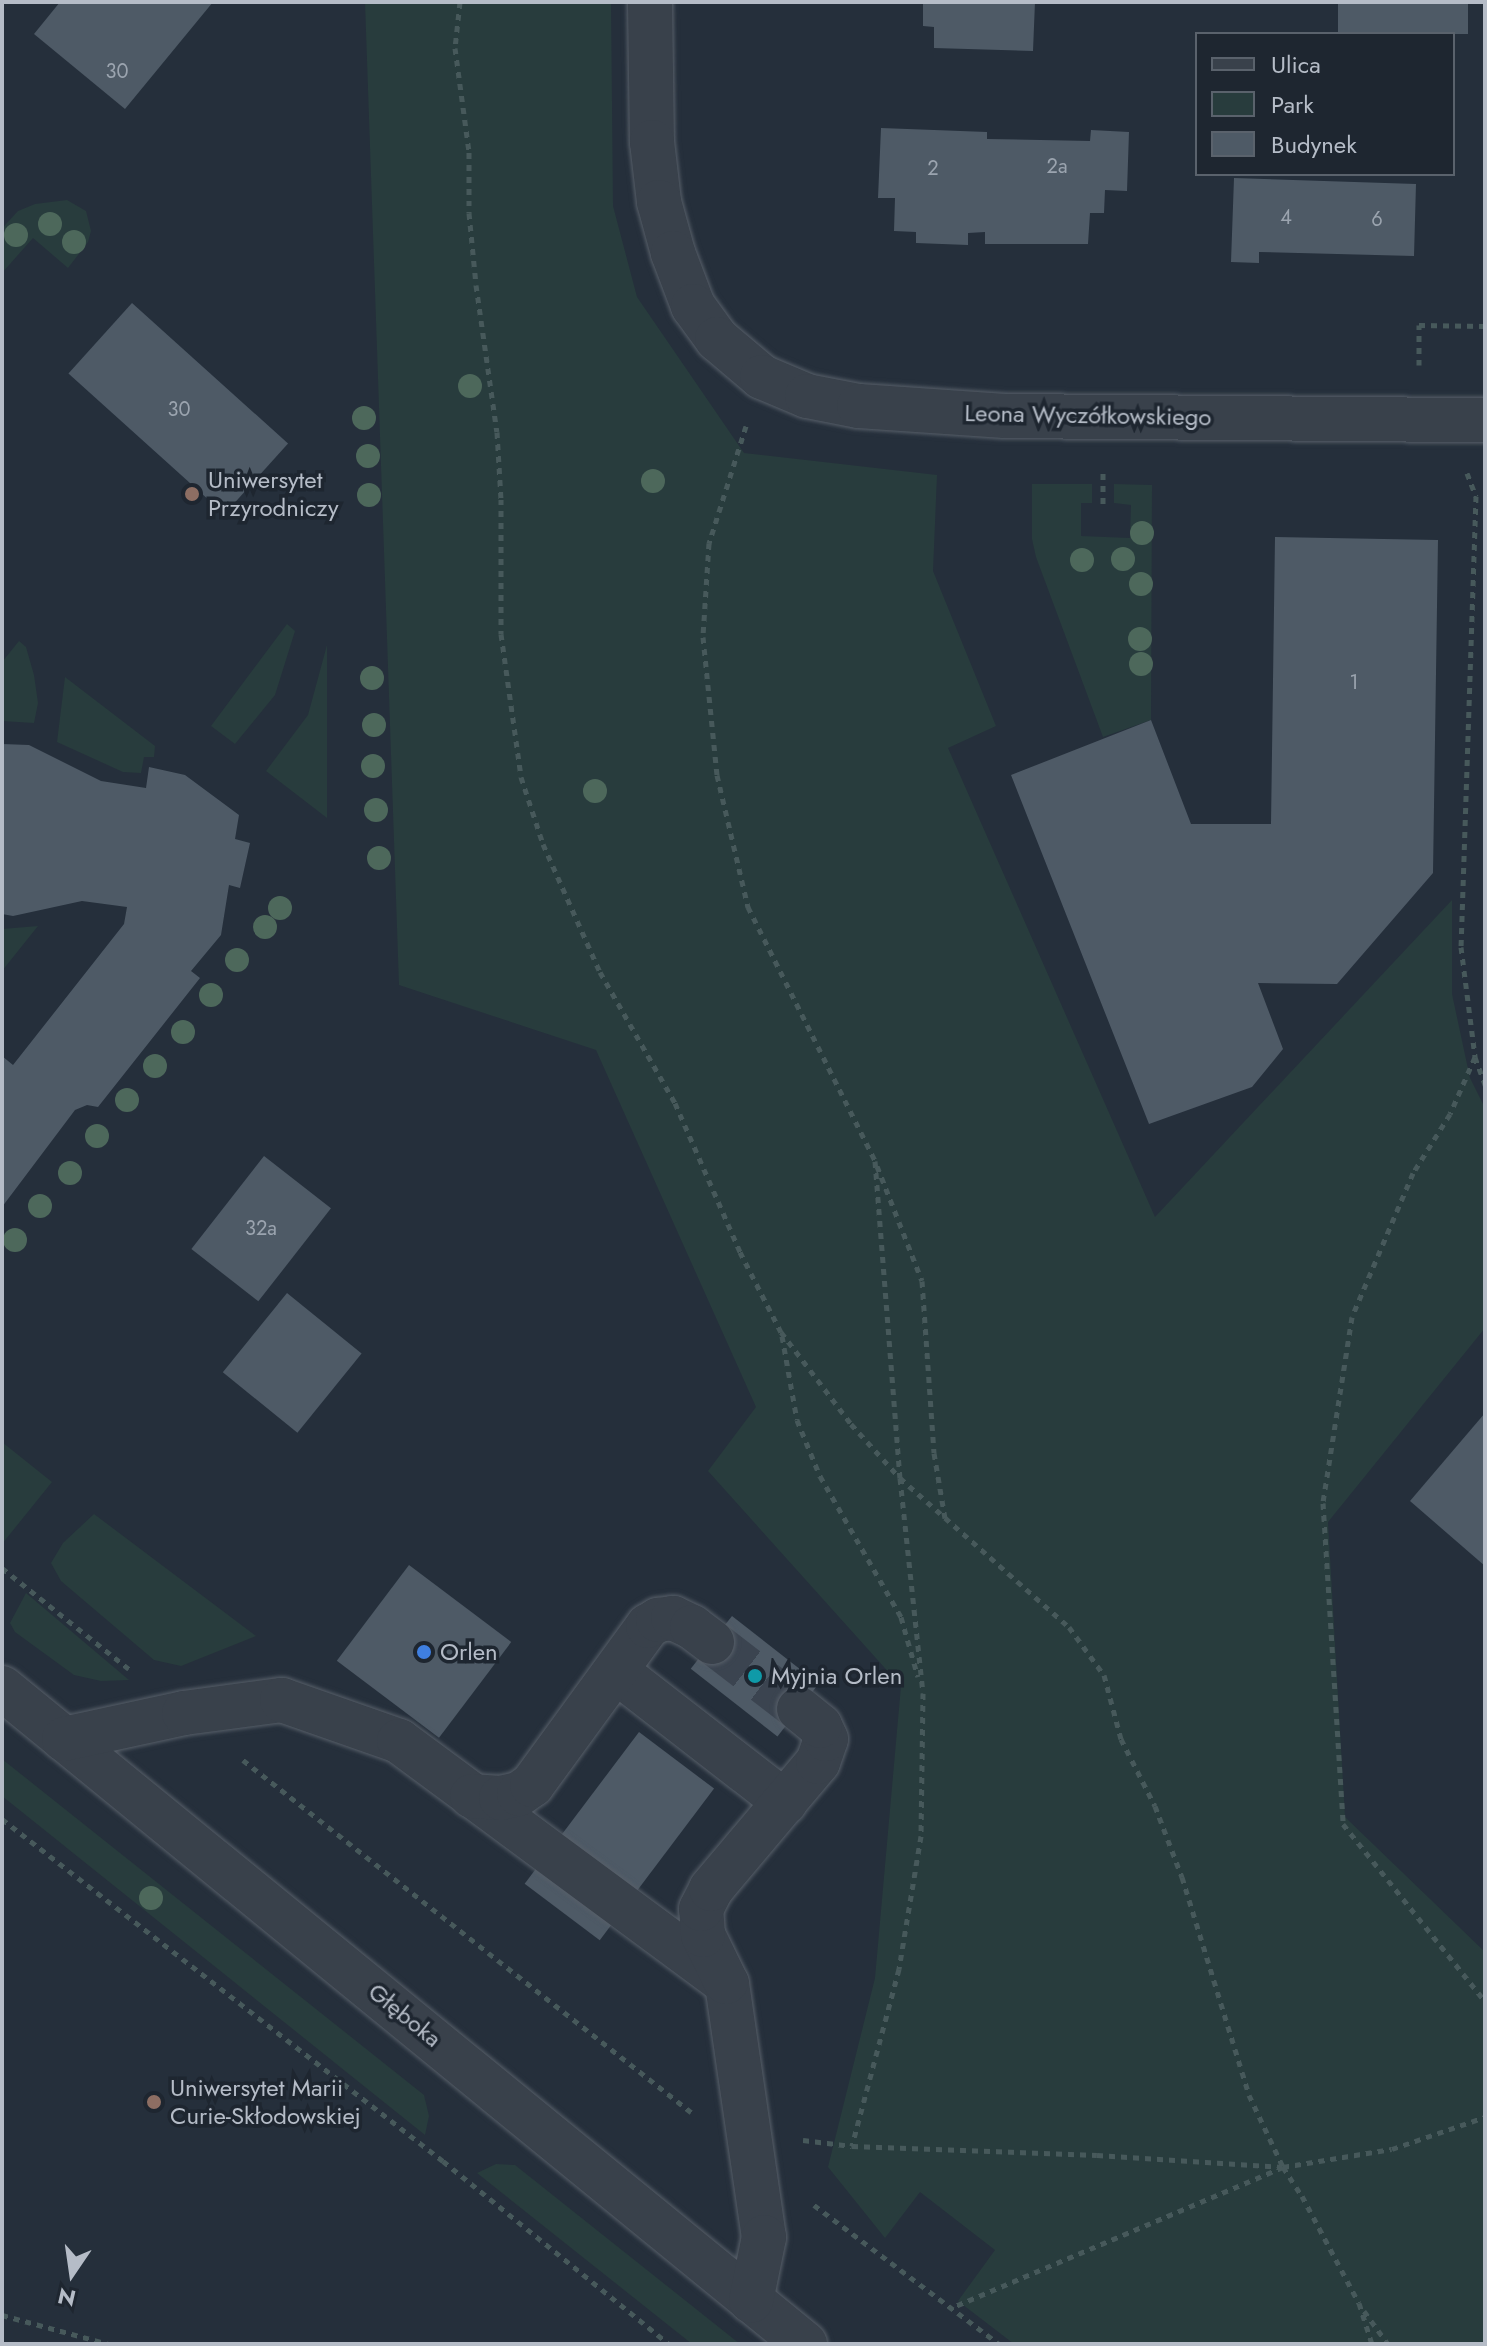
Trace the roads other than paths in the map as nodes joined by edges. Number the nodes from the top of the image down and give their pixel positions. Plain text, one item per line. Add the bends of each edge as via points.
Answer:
1 (650, 2) edge
2 (1480, 441) edge
3 (712, 1642) tunnel mouth
4 (616, 1671) junction
5 (2, 1688) edge
6 (799, 1709) tunnel mouth
7 (64, 1739) junction
8 (472, 1796) junction
9 (785, 1802) junction
10 (727, 1984) junction
11 (751, 2301) junction
12 (805, 2344) edge

1 - 2 street, Leona Wyczółkowskiego via 652,142 659,202 673,253 693,306 762,377 807,396 859,406 1005,416 1419,420
3 - 4 street via 673,1618 658,1620
4 - 8 street via 532,1785 501,1798
4 - 9 street
5 - 7 street, Głęboka
6 - 9 street via 820,1726 826,1739 818,1762
7 - 8 street via 184,1713 282,1700 399,1741
7 - 11 street, Głęboka
8 - 10 street
9 - 10 street via 711,1889 701,1909 703,1935
10 - 11 street via 764,2237
11 - 12 street, Głęboka

